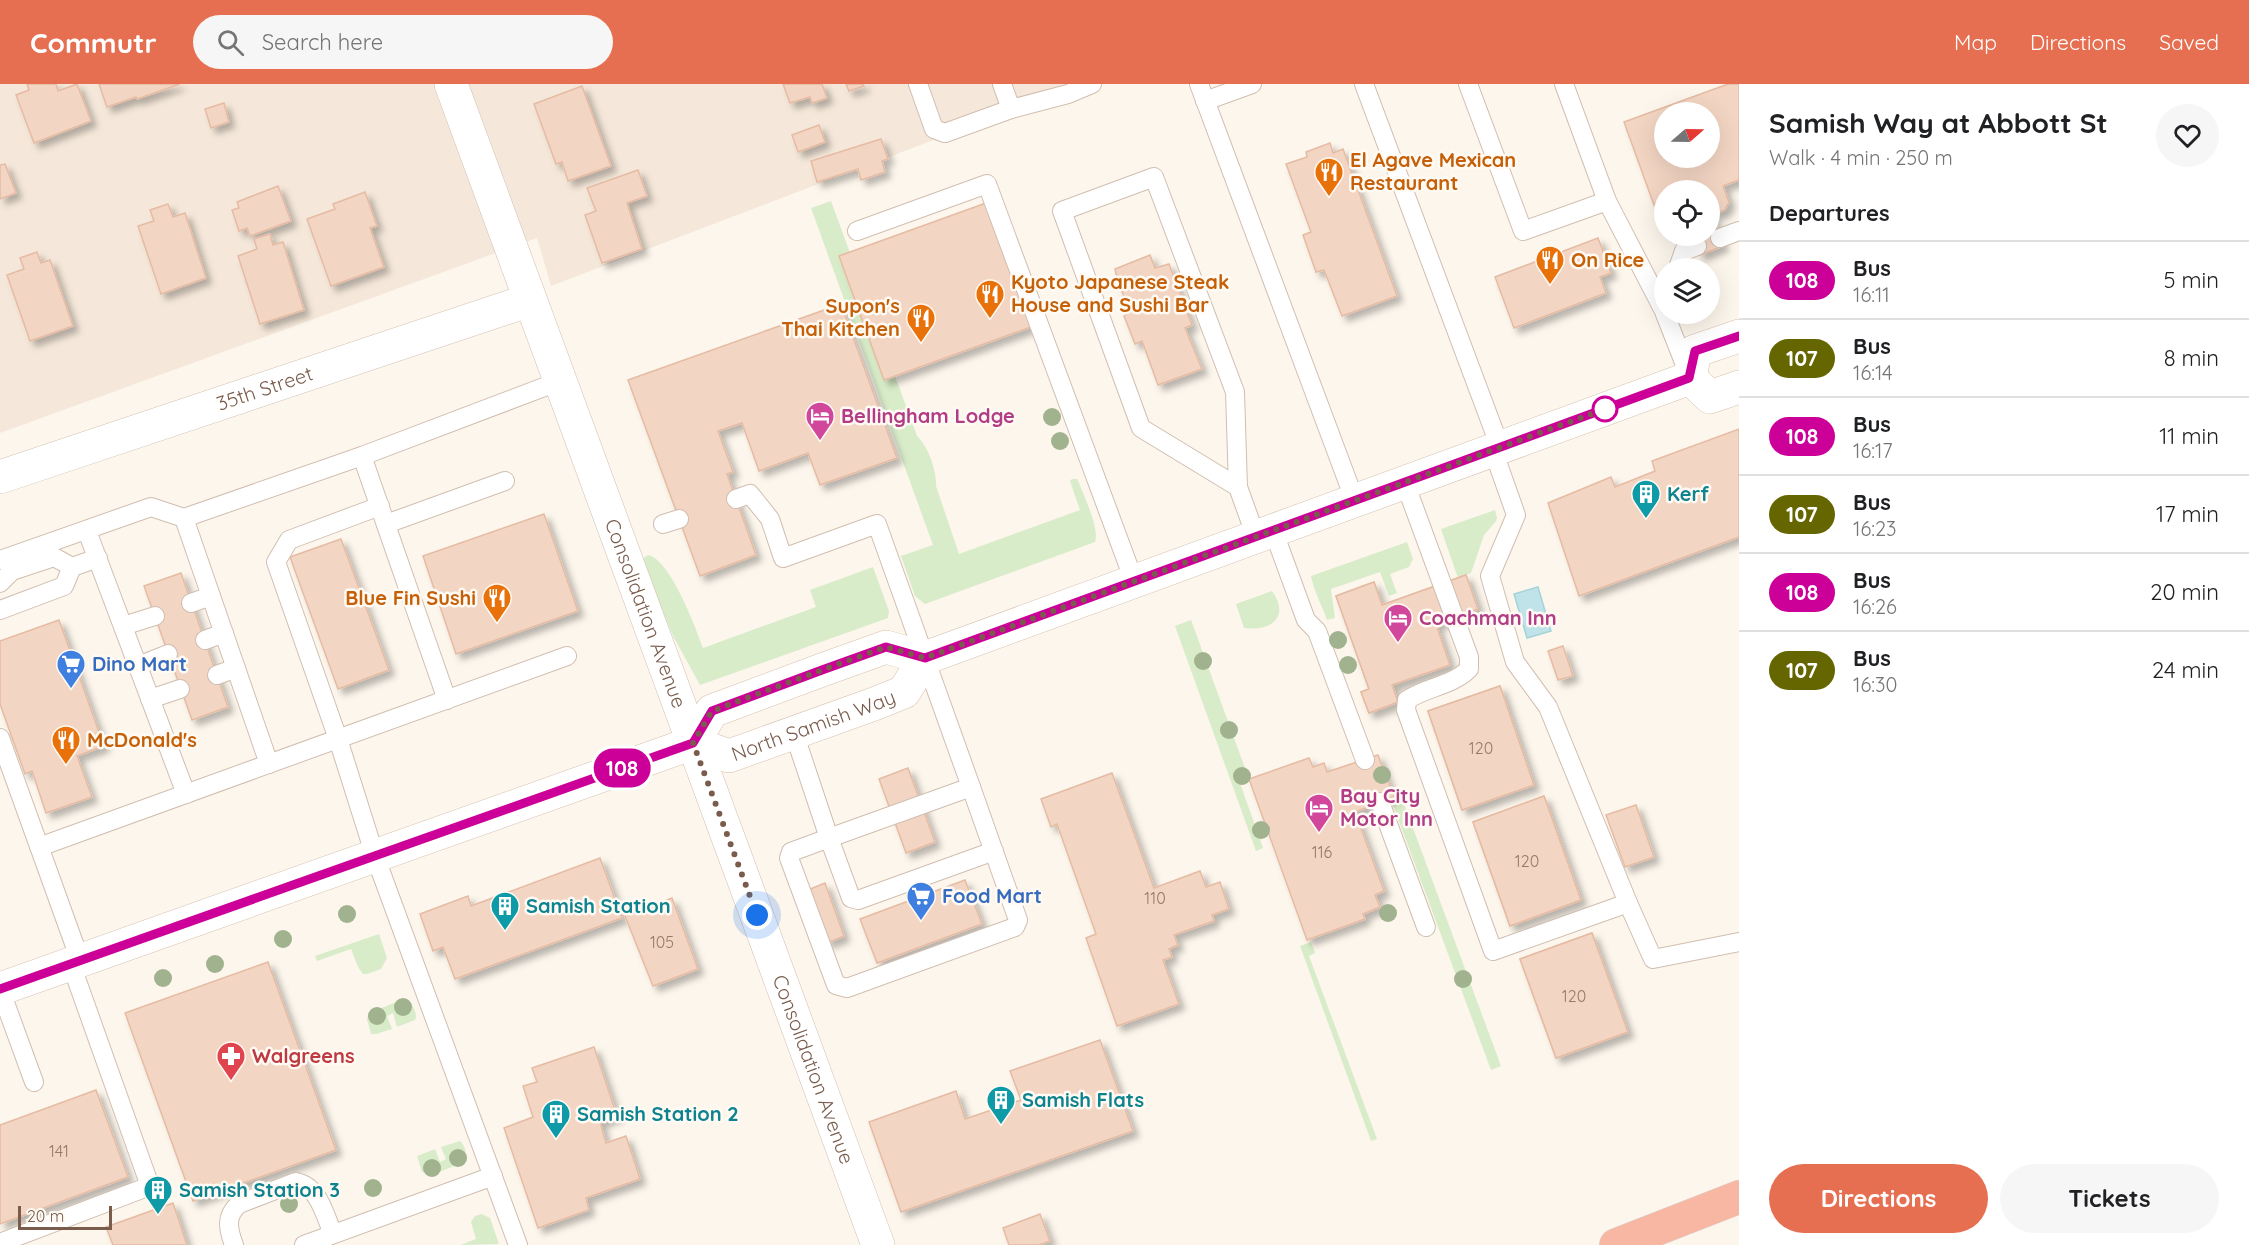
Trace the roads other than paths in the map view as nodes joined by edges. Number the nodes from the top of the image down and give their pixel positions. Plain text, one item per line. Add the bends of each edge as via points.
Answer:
1 (451, 84) edge
2 (918, 84) edge
3 (1002, 84) edge
4 (1092, 84) edge
5 (1251, 84) edge
6 (1364, 84) edge
7 (1468, 84) edge
8 (1564, 84) edge
9 (1202, 93) edge
10 (1011, 109) junction
11 (1606, 201) junction
12 (857, 231) dead end
13 (1739, 231) edge
14 (1720, 238) dead end
15 (1697, 246) dead end
16 (1682, 258) edge
17 (1654, 291) edge
18 (530, 300) junction
19 (1669, 324) edge
20 (1739, 336) edge
21 (1689, 378) junction
22 (560, 381) junction
23 (1739, 387) edge
24 (1497, 449) junction
25 (363, 456) junction
26 (0, 477) edge
27 (504, 481) dead end
28 (1405, 483) junction
29 (1238, 487) junction
30 (736, 499) dead end
31 (1355, 501) junction
32 (380, 506) junction
33 (184, 518) junction
34 (386, 524) junction
35 (87, 531) junction
36 (1265, 534) junction
37 (98, 558) junction
38 (0, 560) edge
39 (72, 567) junction
40 (1134, 581) junction
41 (0, 583) edge
42 (211, 596) junction
43 (191, 603) dead end
44 (0, 610) edge
45 (155, 616) dead end
46 (123, 626) junction
47 (224, 633) junction
48 (205, 640) dead end
49 (168, 654) dead end
50 (567, 656) dead end
51 (925, 658) junction
52 (138, 666) junction
53 (236, 668) junction
54 (217, 675) dead end
55 (180, 689) dead end
56 (150, 699) junction
57 (447, 700) junction
58 (794, 733) junction
59 (0, 738) edge
60 (338, 739) junction
61 (693, 743) junction
62 (1365, 759) dead end
63 (269, 764) junction
64 (971, 787) junction
65 (186, 795) junction
66 (1380, 802) dead end
67 (829, 838) junction
68 (39, 847) junction
69 (994, 851) junction
70 (375, 856) junction
71 (1628, 903) junction
72 (1426, 927) dead end
73 (1739, 942) edge
74 (76, 962) junction
75 (0, 989) edge
76 (34, 1082) dead end
77 (493, 1176) junction
78 (1739, 1197) edge
79 (333, 1234) junction
80 (0, 1243) edge
81 (234, 1245) edge
82 (304, 1245) edge
83 (518, 1245) edge
84 (878, 1245) edge
85 (1616, 1245) edge

1 - 18 main road, Consolidation Avenue
2 - 10 lane via 934,129 945,133
3 - 10 lane
4 - 10 lane
5 - 9 lane
6 - 24 lane
7 - 11 lane via 1523,231
8 - 11 lane
9 - 31 lane
11 - 17 lane
12 - 40 lane via 987,184
13 - 14 lane
15 - 16 lane via 1684,251
18 - 22 main road, Consolidation Avenue
18 - 26 main road, 35th Street
19 - 21 lane
20 - 21 main road via 1695,351
21 - 23 main road via 1710,398
21 - 24 main road
22 - 25 lane
22 - 61 main road, Consolidation Avenue
24 - 28 main road
24 - 71 lane via 1516,515 1490,576 1515,662 1548,708
25 - 32 lane
25 - 33 lane
27 - 34 lane
28 - 31 main road
28 - 71 lane via 1469,657 1469,669 1460,678 1416,694 1407,700 1406,710 1493,951
29 - 29 lane via 1235,392 1154,177 1062,211 1141,428
29 - 36 lane
30 - 51 lane via 750,494 770,519 783,558 877,524
31 - 36 main road
32 - 34 lane
32 - 60 lane via 289,540 276,562
33 - 35 lane via 151,507
33 - 42 lane
34 - 57 lane
35 - 37 lane
35 - 38 lane
36 - 40 main road
36 - 62 lane via 1306,620 1317,631
37 - 39 lane
37 - 46 lane
39 - 41 lane via 54,557 12,571
39 - 44 lane via 64,586
40 - 51 main road
42 - 43 lane
42 - 47 lane
45 - 46 lane
46 - 52 lane
47 - 48 lane
47 - 53 lane
49 - 52 lane
50 - 57 lane
51 - 58 main road, North Samish Way via 904,692
51 - 61 main road, North Samish Way via 886,647 822,670 712,711
51 - 64 lane
52 - 56 lane
53 - 54 lane
53 - 63 lane
55 - 56 lane
56 - 65 lane
57 - 60 lane
58 - 61 main road, North Samish Way via 729,756
58 - 67 lane
59 - 68 lane
60 - 63 lane
60 - 70 lane
61 - 70 main road
61 - 84 main road, Consolidation Avenue
63 - 65 lane
64 - 67 lane
64 - 69 lane
65 - 68 lane
66 - 72 lane
67 - 69 lane via 851,898 858,900
67 - 69 lane via 791,852 789,858 836,985 847,988 1015,927 1018,920
68 - 74 lane
70 - 74 main road
70 - 77 lane
71 - 73 lane via 1653,959
74 - 75 main road
74 - 80 lane via 150,1186
75 - 76 lane
77 - 79 lane
77 - 83 lane
78 - 85 highway
79 - 81 lane via 319,1199 303,1183 296,1182 238,1204 232,1210 228,1230
79 - 82 lane

